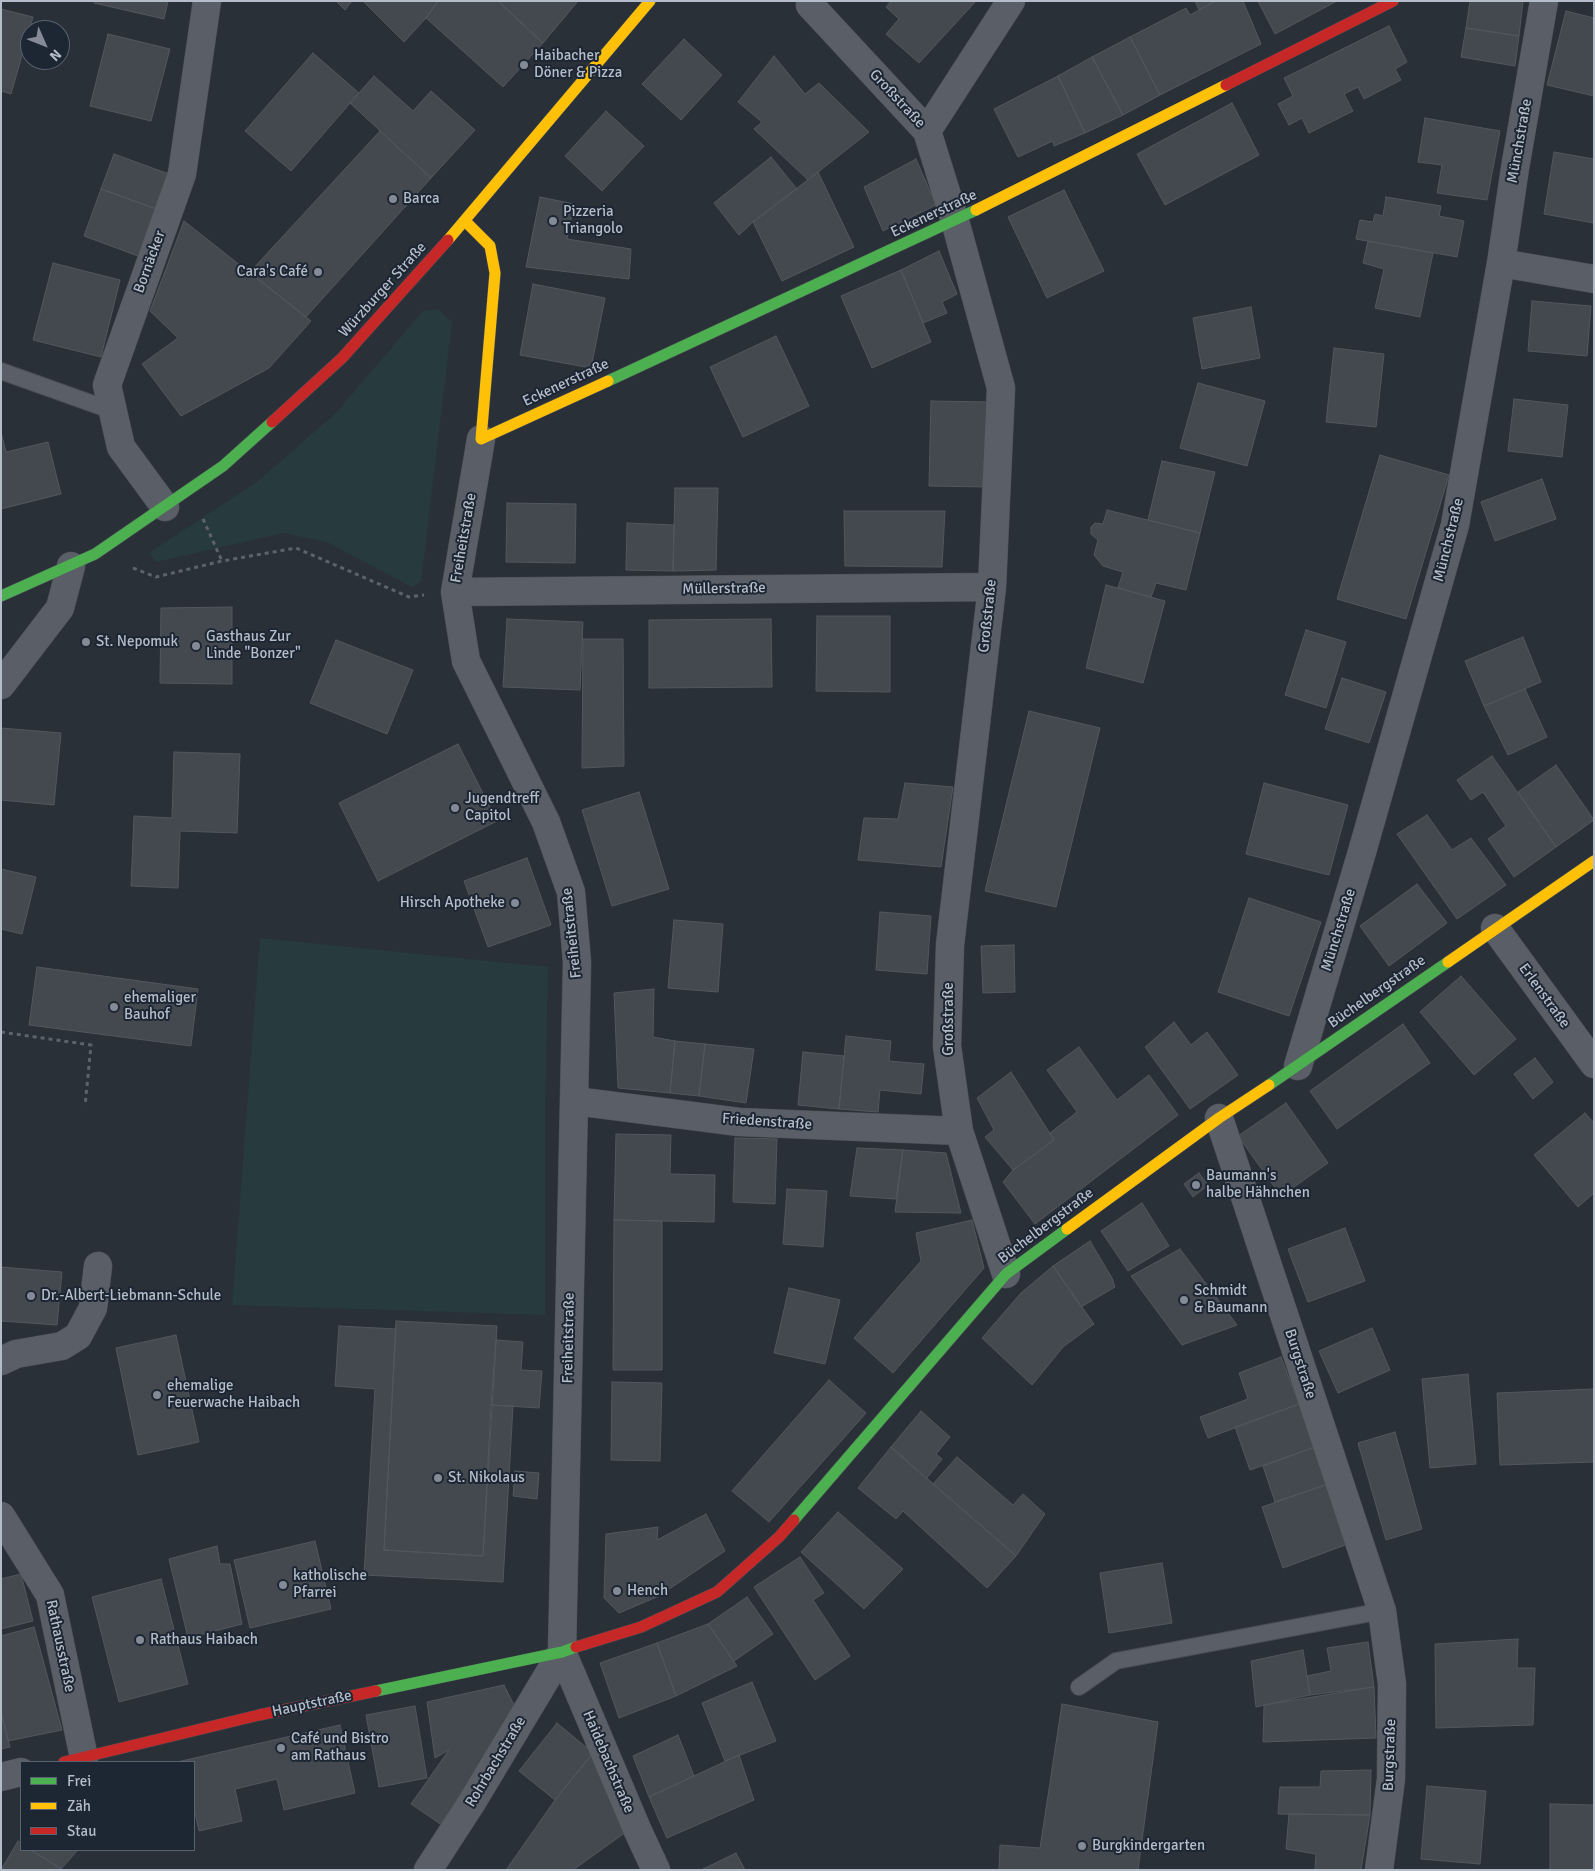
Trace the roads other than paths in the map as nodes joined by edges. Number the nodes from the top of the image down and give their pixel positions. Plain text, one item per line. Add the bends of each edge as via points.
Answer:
1 (207, 1) edge
2 (650, 1) edge
3 (1011, 1) edge
4 (1393, 1) edge
5 (1544, 1) edge
6 (810, 5) dead end
7 (927, 131) junction
8 (465, 221) junction
9 (955, 222) junction
10 (1501, 263) junction
11 (1594, 279) edge
12 (1, 371) edge
13 (110, 398) junction
14 (481, 439) junction
15 (165, 507) junction
16 (71, 566) junction
17 (992, 587) junction
18 (455, 592) junction
19 (1, 596) edge
20 (1, 685) edge
21 (1594, 861) edge
22 (1495, 928) junction
23 (1594, 1064) edge
24 (1298, 1066) junction
25 (575, 1101) junction
26 (1219, 1118) junction
27 (959, 1131) junction
28 (98, 1266) dead end
29 (1006, 1274) junction
30 (1, 1361) edge
31 (1, 1516) edge
32 (1382, 1611) junction
33 (562, 1652) junction
34 (1080, 1687) dead end
35 (74, 1760) edge
36 (20, 1772) edge
37 (1, 1777) edge
38 (428, 1870) edge
39 (656, 1870) edge
40 (1379, 1870) edge

1 - 13 street, Bornäcker via 182,174
2 - 8 street, Würzburger Straße
3 - 7 street
4 - 9 street, Eckenerstraße
5 - 10 street, Münchstraße
6 - 7 street, Großstraße
7 - 9 street, Großstraße
8 - 14 street, Freiheitstraße via 490,246 495,273
8 - 15 street, Würzburger Straße via 342,358 223,466
9 - 14 street, Eckenerstraße
9 - 17 street, Großstraße via 1001,388
10 - 11 street
10 - 24 street, Münchstraße via 1455,526
12 - 13 lane
13 - 15 street via 121,447
14 - 18 street, Freiheitstraße
15 - 16 street, Würzburger Straße
16 - 19 street, Würzburger Straße
16 - 20 street via 60,608
17 - 18 street, Müllerstraße
17 - 27 street, Großstraße via 950,945 947,1046
18 - 25 street, Freiheitstraße via 466,661 546,822 571,892 577,962
21 - 22 street, Büchelbergstraße
22 - 23 street, Erlenstraße
22 - 24 street, Büchelbergstraße
24 - 26 street, Büchelbergstraße
25 - 27 street, Friedenstraße via 739,1122
25 - 33 street, Freiheitstraße
26 - 29 street, Büchelbergstraße
26 - 32 street, Burgstraße
27 - 29 street, Großstraße
28 - 30 street via 93,1308 78,1336 62,1346 16,1354
29 - 33 street, Büchelbergstraße via 779,1537 717,1592 641,1628
31 - 35 street, Rathausstraße via 50,1595
32 - 34 lane via 1116,1661
32 - 40 street, Burgstraße via 1392,1684 1391,1779
33 - 35 street, Hauptstraße via 259,1715
33 - 38 street, Rohrbachstraße
33 - 39 street, Haidebachstraße
36 - 37 street

